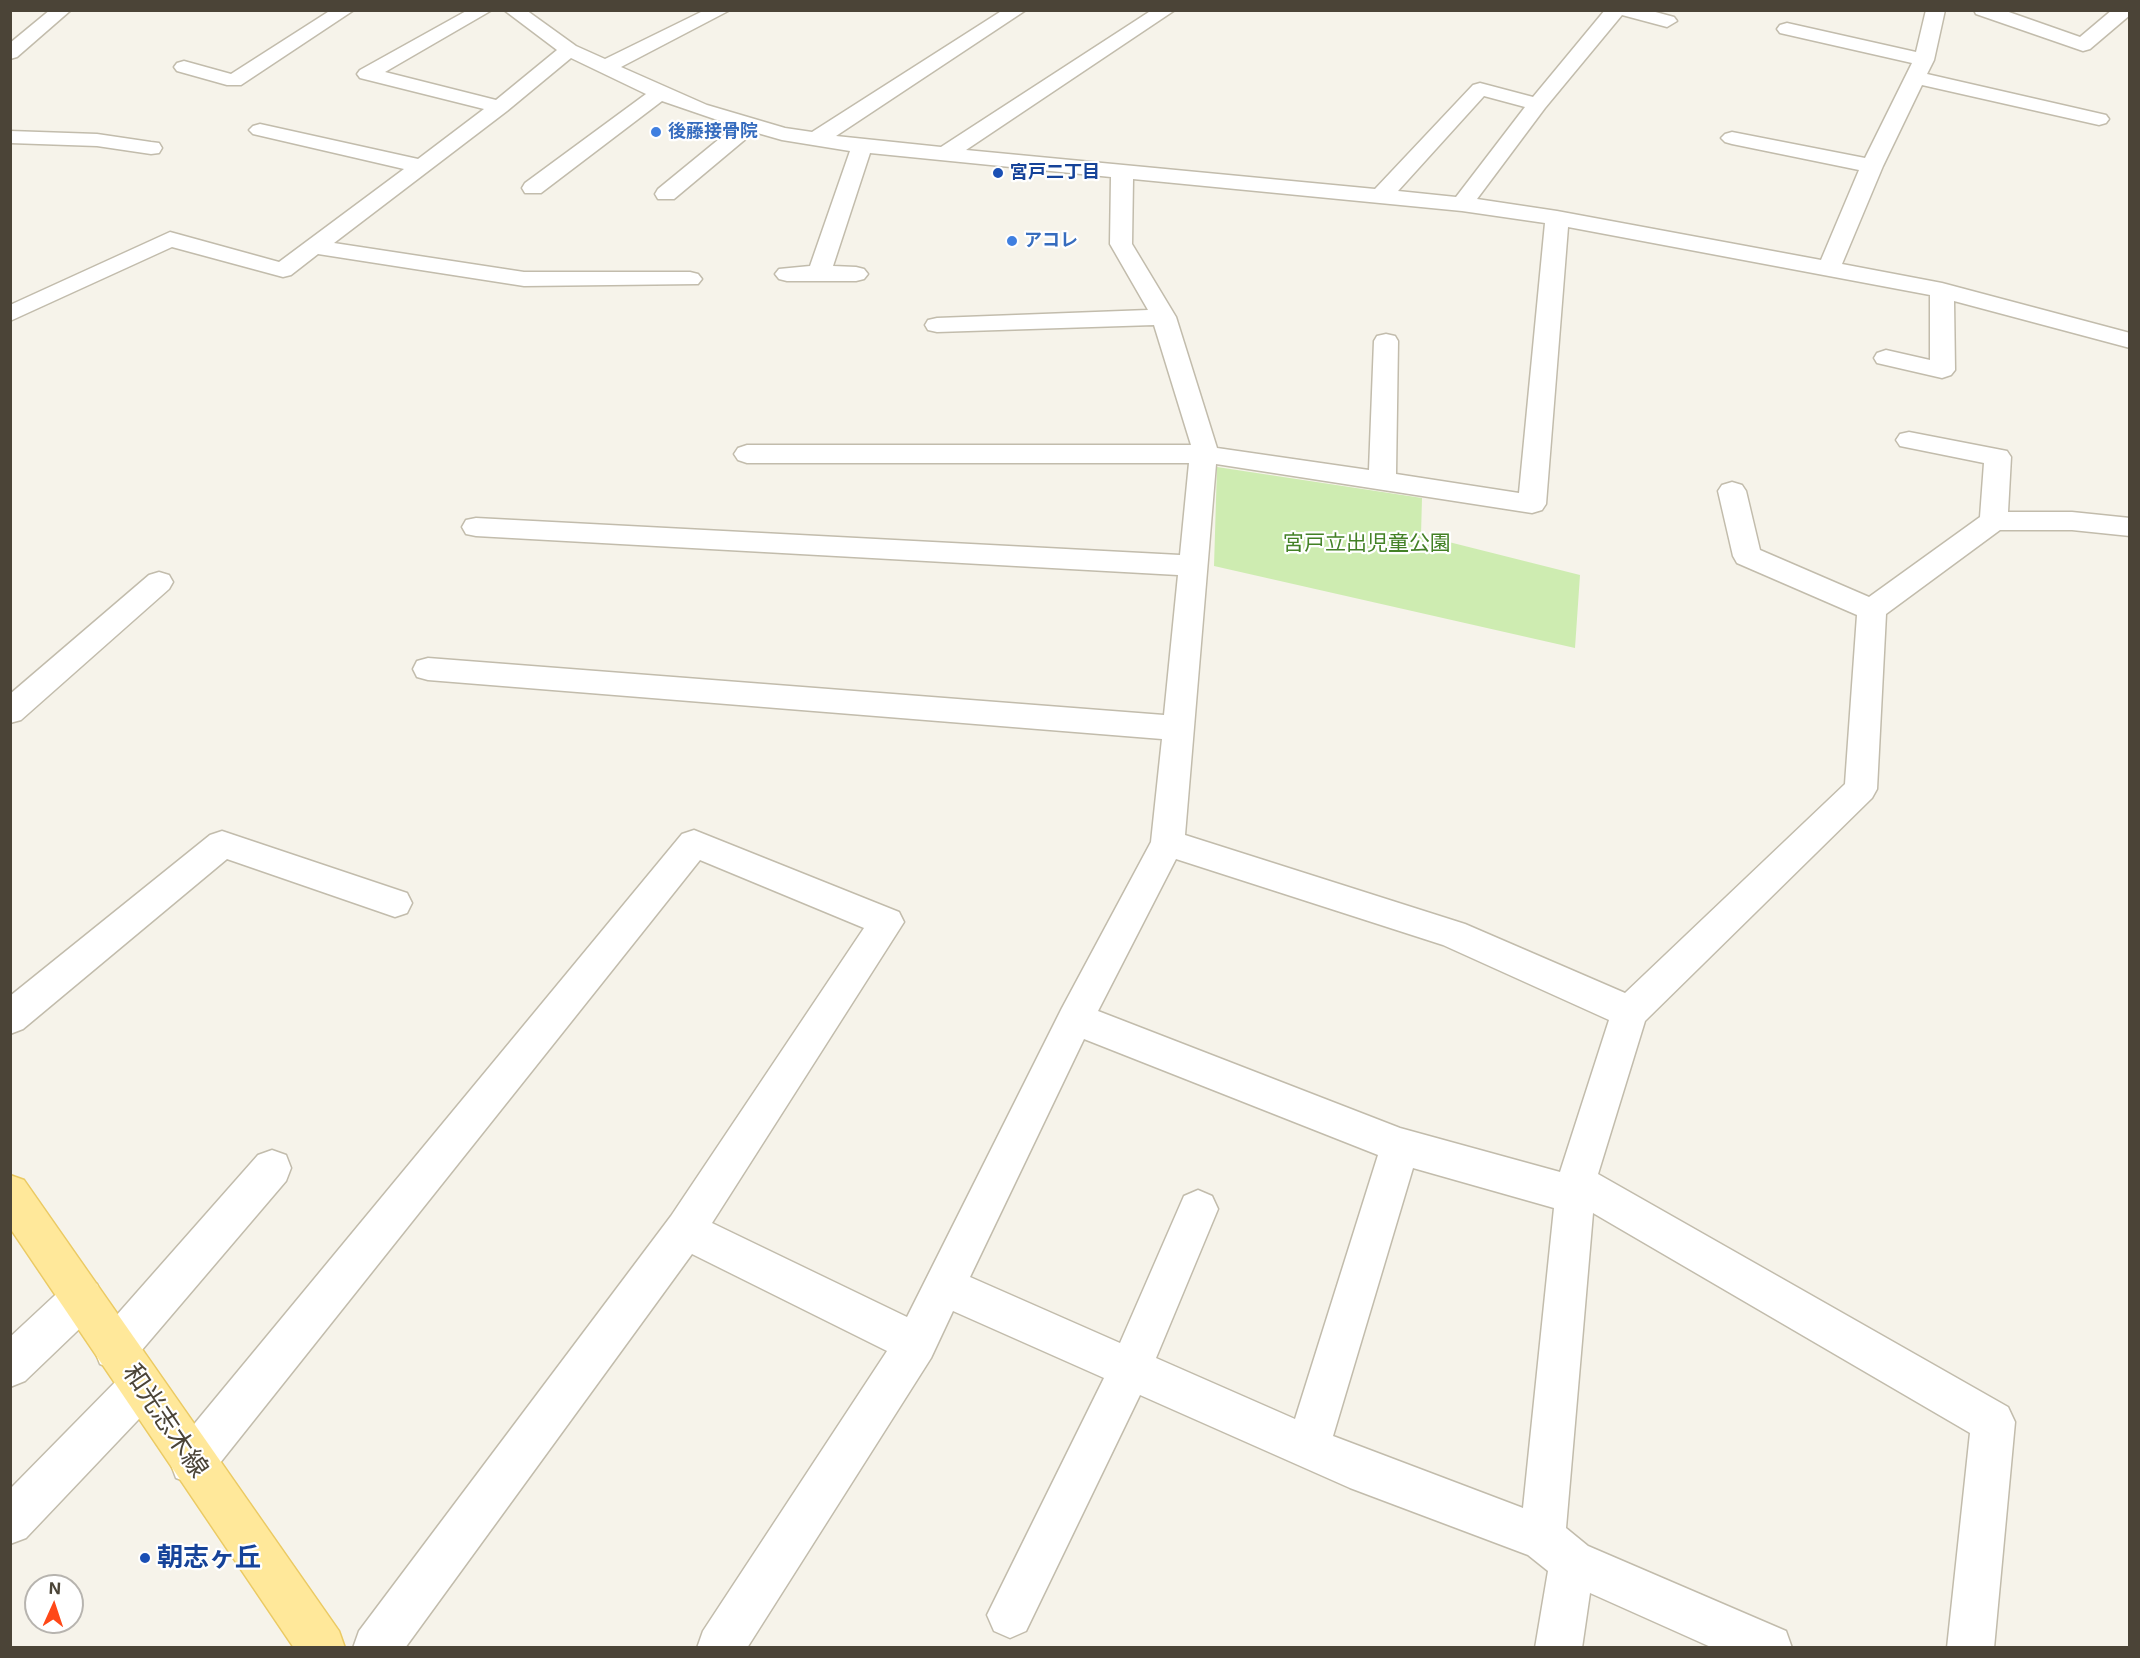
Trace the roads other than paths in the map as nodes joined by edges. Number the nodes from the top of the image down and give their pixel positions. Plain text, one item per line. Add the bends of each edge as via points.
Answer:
1 (62, 10) edge
2 (345, 10) edge
3 (483, 10) edge
4 (513, 10) edge
5 (721, 10) edge
6 (1017, 10) edge
7 (1166, 10) edge
8 (1616, 10) edge
9 (1623, 10) edge
10 (1936, 10) edge
11 (1983, 10) edge
12 (2124, 10) edge
13 (1667, 21) dead end
14 (1787, 29) dead end
15 (569, 50) junction
16 (10, 53) edge
17 (607, 66) junction
18 (184, 67) dead end
19 (1920, 68) junction
20 (660, 93) junction
21 (1539, 104) junction
22 (500, 107) junction
23 (2099, 119) dead end
24 (748, 126) junction
25 (260, 130) dead end
26 (10, 137) edge
27 (1732, 138) dead end
28 (816, 139) junction
29 (862, 146) junction
30 (151, 148) dead end
31 (943, 155) junction
32 (422, 166) junction
33 (1872, 166) junction
34 (1122, 172) junction
35 (533, 188) dead end
36 (666, 194) dead end
37 (1381, 196) junction
38 (1462, 204) junction
39 (1557, 219) junction
40 (315, 247) junction
41 (1829, 268) junction
42 (819, 273) junction
43 (787, 274) dead end
44 (856, 274) dead end
45 (690, 279) dead end
46 (1942, 290) junction
47 (10, 314) edge
48 (1164, 317) junction
49 (937, 325) dead end
50 (1386, 341) dead end
51 (2130, 341) edge
52 (1886, 358) dead end
53 (1908, 440) dead end
54 (747, 454) dead end
55 (1203, 454) junction
56 (1382, 481) junction
57 (1732, 491) dead end
58 (1994, 521) junction
59 (476, 527) dead end
60 (2130, 527) edge
61 (1193, 566) junction
62 (159, 582) dead end
63 (1872, 610) junction
64 (428, 669) dead end
65 (10, 712) edge
66 (1178, 728) junction
67 (1168, 843) junction
68 (395, 903) dead end
69 (1630, 1012) junction
70 (10, 1018) edge
71 (1075, 1019) junction
72 (1400, 1146) junction
73 (272, 1168) dead end
74 (1575, 1188) junction
75 (10, 1193) edge
76 (1198, 1209) dead end
77 (686, 1230) junction
78 (944, 1286) junction
79 (82, 1299) junction
80 (915, 1343) junction
81 (115, 1349) junction
82 (10, 1366) edge
83 (1130, 1370) junction
84 (141, 1386) junction
85 (1308, 1447) junction
86 (192, 1462) junction
87 (10, 1522) edge
88 (1557, 1550) junction
89 (1011, 1615) dead end
90 (308, 1641) edge
91 (1751, 1644) edge
92 (376, 1647) edge
93 (720, 1647) edge
94 (1558, 1647) edge
95 (1970, 1647) edge

1 - 16 street
2 - 18 street via 234,81
3 - 22 street via 367,74
4 - 15 street
5 - 17 street
6 - 28 street
7 - 31 street
8 - 21 street
9 - 13 street
10 - 19 street
11 - 12 street via 2083,45
14 - 19 street
15 - 17 street
15 - 22 street
17 - 20 street
19 - 23 street
19 - 33 street
20 - 24 street
20 - 35 street
21 - 37 street via 1480,89
21 - 38 street
22 - 32 street
24 - 28 street
24 - 36 street
25 - 32 street
26 - 30 street via 96,140
27 - 33 street
28 - 29 street
29 - 31 street
29 - 42 street
31 - 34 street
32 - 40 street
33 - 41 street
34 - 37 street
34 - 48 street via 1121,244
37 - 38 street
38 - 39 street
39 - 41 street
39 - 56 street via 1532,504
40 - 45 street via 524,279
40 - 47 street via 283,270 170,239
41 - 46 street
42 - 43 street
42 - 44 street
46 - 51 street
46 - 52 street via 1942,370
48 - 49 street
48 - 55 street via 1204,445
50 - 56 street
53 - 58 street via 1998,457
54 - 55 street
55 - 56 street
55 - 61 street
57 - 63 street via 1747,556
58 - 60 street via 2072,521
58 - 63 street
59 - 61 street
61 - 66 street
62 - 65 street
63 - 69 street via 1861,789
64 - 66 street
66 - 67 street
67 - 69 street via 1453,934
67 - 71 street
68 - 70 street via 222,844
69 - 74 street
71 - 72 street
71 - 78 street
72 - 74 street
72 - 85 street
73 - 81 street
74 - 88 street
74 - 95 street via 1993,1422
75 - 79 main road, 和光志木線
76 - 83 street
77 - 80 street
77 - 86 street via 886,922 694,843
77 - 92 street
78 - 80 street
78 - 83 street
79 - 81 main road, 和光志木線
79 - 82 street
80 - 93 street
81 - 84 main road, 和光志木線
83 - 85 street
83 - 89 street
84 - 86 main road, 和光志木線
84 - 87 street
85 - 88 street
86 - 90 main road, 和光志木線
88 - 91 street
88 - 94 street

